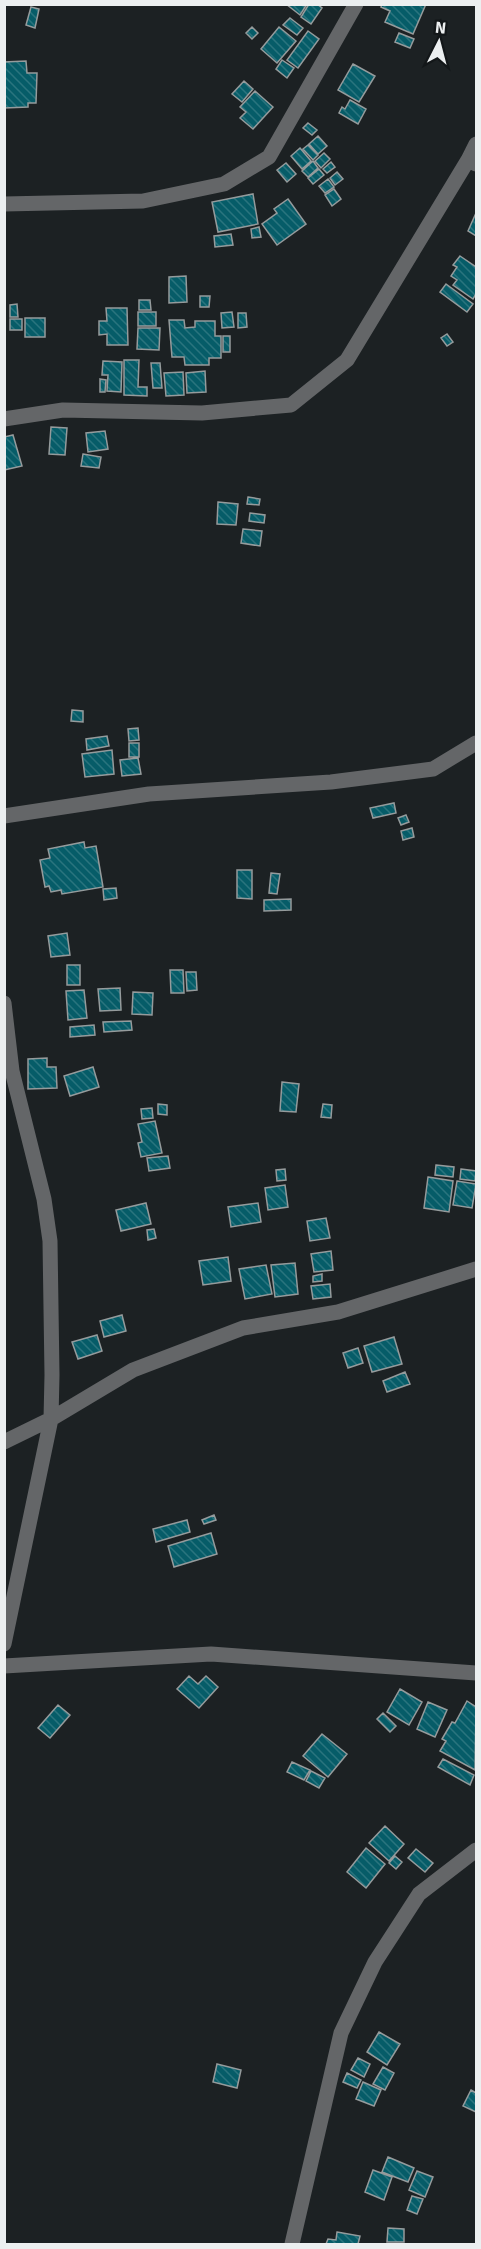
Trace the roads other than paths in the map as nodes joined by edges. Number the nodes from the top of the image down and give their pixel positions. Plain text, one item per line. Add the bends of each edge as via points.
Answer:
1 (356, 4) edge
2 (477, 144) edge
3 (472, 162) edge
4 (4, 204) edge
5 (4, 419) edge
6 (477, 743) edge
7 (4, 816) edge
8 (4, 1002) edge
9 (477, 1269) edge
10 (51, 1419) junction
11 (4, 1442) edge
12 (4, 1644) edge
13 (4, 1666) edge
14 (477, 1673) edge
15 (477, 1850) edge
16 (292, 2244) edge

1 - 4 street via 269,157 224,184 143,201
2 - 3 street
3 - 5 street via 347,360 291,405 202,413 63,410
6 - 7 street via 433,769 331,782 149,794
8 - 10 street via 12,1071 44,1199 50,1241
9 - 10 street via 338,1312 243,1328 133,1370
10 - 11 street
10 - 12 street
13 - 14 street via 211,1654
15 - 16 street via 419,1894 375,1962 341,2033

